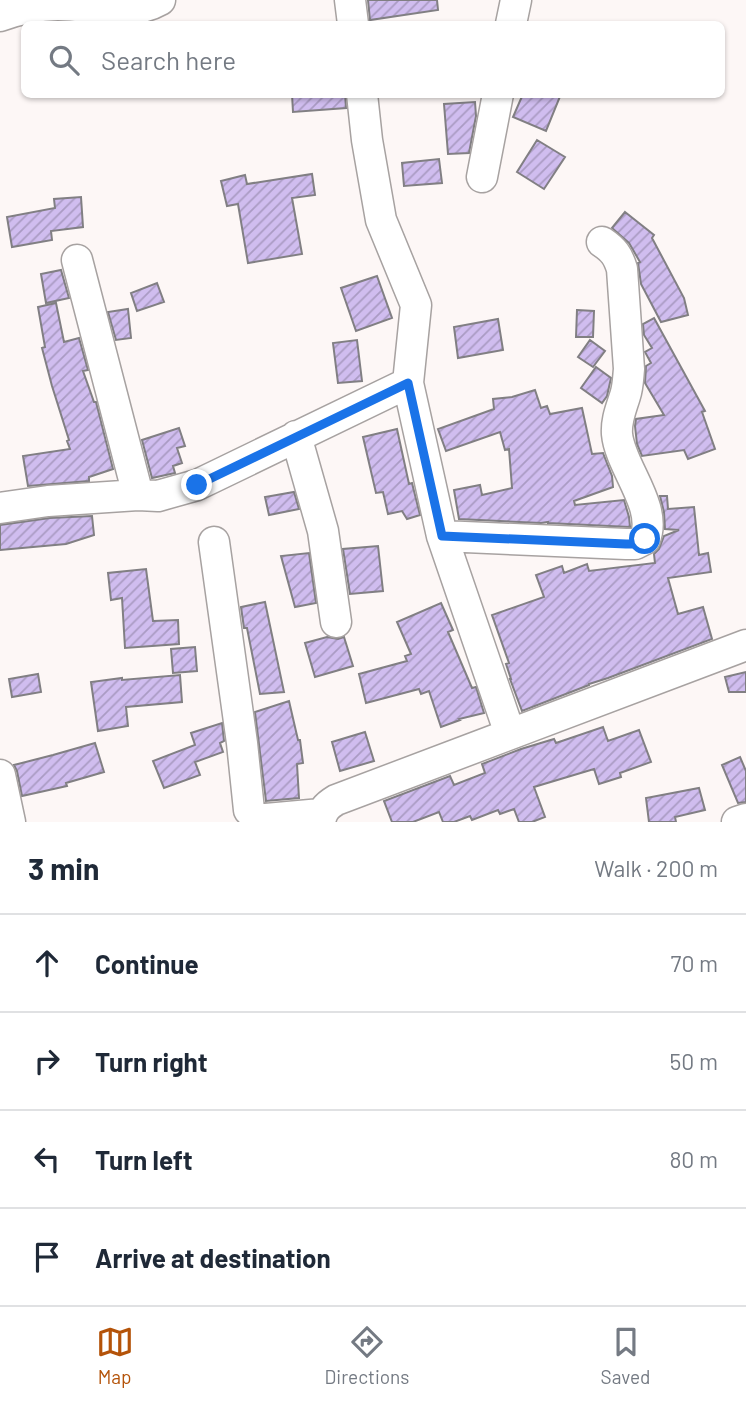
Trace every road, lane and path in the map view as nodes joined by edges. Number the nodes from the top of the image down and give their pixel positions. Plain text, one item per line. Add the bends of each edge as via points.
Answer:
1 (160, 0) edge
2 (350, 0) edge
3 (516, 0) edge
4 (0, 16) edge
5 (353, 21) edge
6 (512, 21) edge
7 (362, 98) edge
8 (497, 98) edge
9 (482, 177) dead end
10 (602, 242) dead end
11 (77, 260) dead end
12 (408, 383) junction
13 (296, 436) junction
14 (138, 495) junction
15 (0, 508) edge
16 (442, 536) junction
17 (214, 542) dead end
18 (336, 622) dead end
19 (746, 645) edge
20 (510, 734) junction
21 (0, 775) edge
22 (321, 818) edge
23 (746, 819) edge
24 (10, 822) edge
25 (737, 822) edge

1 - 4 street via 131,9 25,7
2 - 5 street
3 - 6 street
7 - 12 street via 381,220 416,305
8 - 9 street
10 - 16 street via 618,256 622,269 629,369 617,435 646,513 645,539 626,544
11 - 14 street
12 - 13 street
12 - 16 street
13 - 14 street via 197,485 158,496
13 - 18 street via 323,531
14 - 15 street
16 - 20 street
17 - 22 street via 249,810 266,819
19 - 20 street
20 - 22 street via 336,800 324,808
21 - 24 street
23 - 25 street

